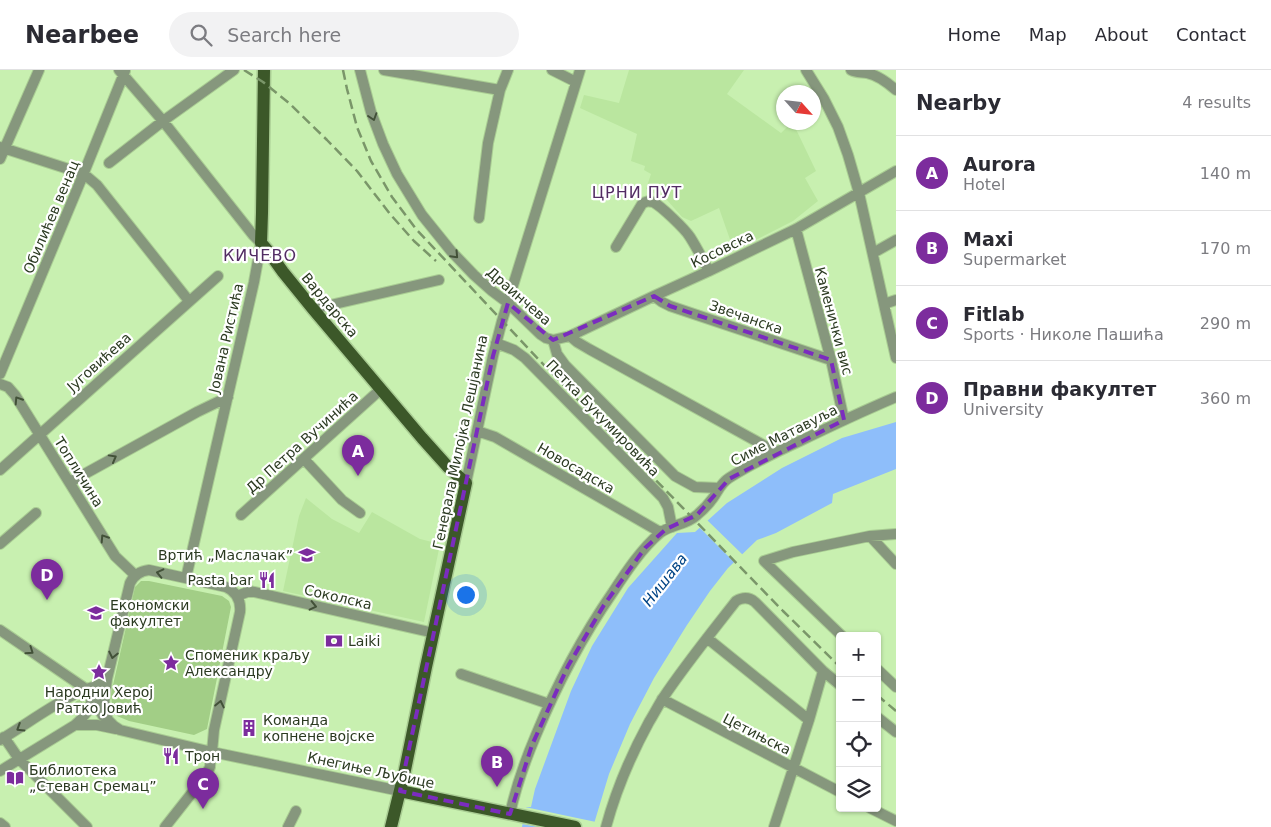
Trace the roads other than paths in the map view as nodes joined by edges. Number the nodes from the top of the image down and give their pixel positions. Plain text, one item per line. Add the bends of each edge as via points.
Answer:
1 (39, 70) edge
2 (234, 70) edge
3 (264, 70) edge
4 (360, 70) edge
5 (366, 70) edge
6 (384, 70) edge
7 (508, 70) edge
8 (552, 70) edge
9 (580, 70) edge
10 (806, 70) edge
11 (850, 70) edge
12 (122, 72) edge
13 (576, 82) junction
14 (500, 90) junction
15 (896, 90) edge
16 (163, 121) junction
17 (2, 147) edge
18 (0, 159) edge
19 (110, 163) dead end
20 (896, 171) edge
21 (84, 174) junction
22 (859, 193) junction
23 (479, 218) dead end
24 (796, 229) junction
25 (896, 240) edge
26 (260, 243) junction
27 (616, 247) dead end
28 (873, 253) junction
29 (709, 271) junction
30 (218, 276) dead end
31 (439, 280) dead end
32 (654, 296) junction
33 (896, 300) edge
34 (189, 301) junction
35 (508, 303) junction
36 (884, 304) junction
37 (313, 309) junction
38 (570, 336) junction
39 (553, 340) junction
40 (496, 343) junction
41 (896, 358) edge
42 (830, 360) junction
43 (0, 374) edge
44 (0, 384) edge
45 (381, 389) junction
46 (228, 397) junction
47 (896, 397) edge
48 (844, 420) junction
49 (477, 430) junction
50 (40, 434) junction
51 (776, 452) junction
52 (304, 459) junction
53 (0, 470) edge
54 (70, 482) junction
55 (466, 483) junction
56 (718, 488) junction
57 (36, 512) dead end
58 (360, 513) dead end
59 (241, 515) dead end
60 (672, 527) junction
61 (660, 532) junction
62 (896, 534) edge
63 (870, 536) junction
64 (0, 544) edge
65 (896, 564) edge
66 (136, 575) junction
67 (186, 578) junction
68 (237, 596) junction
69 (0, 630) edge
70 (838, 632) edge
71 (434, 633) junction
72 (707, 638) junction
73 (823, 671) junction
74 (60, 672) junction
75 (881, 673) edge
76 (461, 674) dead end
77 (107, 679) junction
78 (836, 682) edge
79 (896, 687) edge
80 (89, 692) junction
81 (65, 699) junction
82 (662, 699) junction
83 (549, 704) junction
84 (809, 720) junction
85 (881, 720) edge
86 (110, 723) junction
87 (75, 726) junction
88 (120, 730) junction
89 (896, 732) edge
90 (2, 739) edge
91 (212, 752) junction
92 (19, 759) junction
93 (793, 768) junction
94 (0, 771) edge
95 (836, 790) edge
96 (400, 791) junction
97 (296, 811) dead end
98 (878, 812) edge
99 (510, 814) junction
100 (896, 821) edge
101 (0, 823) edge
102 (5, 827) edge
103 (87, 827) edge
104 (164, 827) edge
105 (288, 827) edge
106 (391, 827) edge
107 (575, 827) edge
108 (606, 827) edge
109 (774, 827) edge

1 - 17 street
2 - 16 street
3 - 26 main road, Јована Ристића
4 - 5 street
4 -> 35 street, Драинчева via 383,144 414,204 451,251
6 - 14 street
7 - 14 street
8 - 13 street
9 - 13 street, Генерала Милојка Лешјанина
10 - 22 street via 838,126
11 - 15 street via 876,76
12 - 16 street, Вардарска
12 - 21 street, Обилићев венац
13 - 35 street, Генерала Милојка Лешјанина
14 - 23 street via 488,143
16 - 19 street
16 - 26 street, Вардарска
17 - 18 street
17 - 21 street
20 - 22 street, Косовска
21 - 34 street via 97,185
21 - 43 street, Обилићев венац
22 - 24 street, Косовска
22 - 28 street
24 - 29 street, Косовска
24 - 42 street, Каменички вис
25 - 28 street
26 - 37 main road, Вардарска
26 - 46 street, Јована Ристића
27 - 29 street via 642,204 652,202 690,237
28 - 36 street
29 - 32 street, Косовска
30 - 34 street, Југовићева
31 - 37 street
32 - 38 street, Косовска
32 - 42 street, Звечанска via 670,306
33 - 36 street
34 - 50 street, Југовићева
35 - 39 street, Драинчева via 540,334
35 - 40 street, Генерала Милојка Лешјанина
36 - 41 street
37 - 45 main road, Вардарска
38 - 39 street, Косовска
38 - 51 street
39 - 56 street, Драинчева via 565,365 675,476 695,487
40 - 49 street, Генерала Милојка Лешјанина
40 - 60 street, Петка Букумировића via 525,358 663,498
42 - 48 street, Каменички вис
50 -> 44 street, Топличина via 15,395
45 - 52 street, Др Петра Вучинића
45 - 55 main road, Вардарска via 448,467
54 -> 46 street
46 - 67 street, Јована Ристића
47 - 48 street, Симе Матавуља
48 - 51 street, Симе Матавуља
49 - 55 street, Генерала Милојка Лешјанина
49 - 61 street, Новосадска
50 - 53 street, Југовићева
50 - 54 street, Топличина
51 - 56 street, Симе Матавуља via 728,478
52 - 58 street via 342,500
52 - 59 street, Др Петра Вучинића
66 -> 54 street, Топличина via 115,556
55 - 71 main road, Генерала Милојка Лешјанина
56 - 60 street, Симе Матавуља via 697,516
57 - 64 street
60 - 61 street
61 - 83 street via 604,605
62 - 63 street
63 - 65 street
63 - 70 street via 764,561
67 -> 66 street via 149,570
66 -> 77 street via 130,583
67 - 68 street via 226,587
68 -> 71 street, Соколска via 250,591
91 -> 68 street via 240,612
69 -> 74 street
71 - 96 main road, Генерала Милојка Лешјанина
72 - 73 street via 736,601 748,598
72 - 82 street
72 - 84 street
73 - 78 street
73 - 84 street
74 - 80 street
74 - 81 street via 67,684
75 - 79 street
76 - 83 street
77 - 80 street
77 - 86 street via 104,708
80 - 81 street via 78,692
80 - 86 street
80 - 87 street via 92,702
81 -> 90 street
82 - 93 street, Цетињска
82 - 108 street via 630,760
83 - 99 street via 518,782
84 - 93 street
85 - 89 street
86 - 88 street
87 - 88 street, Кнегиње Љубице
87 - 92 street
88 - 91 street, Кнегиње Љубице
90 - 92 street
91 - 96 street, Кнегиње Љубице
91 - 104 street via 206,775
92 - 94 street
92 - 103 street
93 - 95 street, Цетињска
93 - 109 street
96 - 99 main road, Кнегиње Љубице
96 - 106 main road, Генерала Милојка Лешјанина
97 - 105 street
98 - 100 street
99 - 107 main road, Кнегиње Љубице
101 - 102 street

